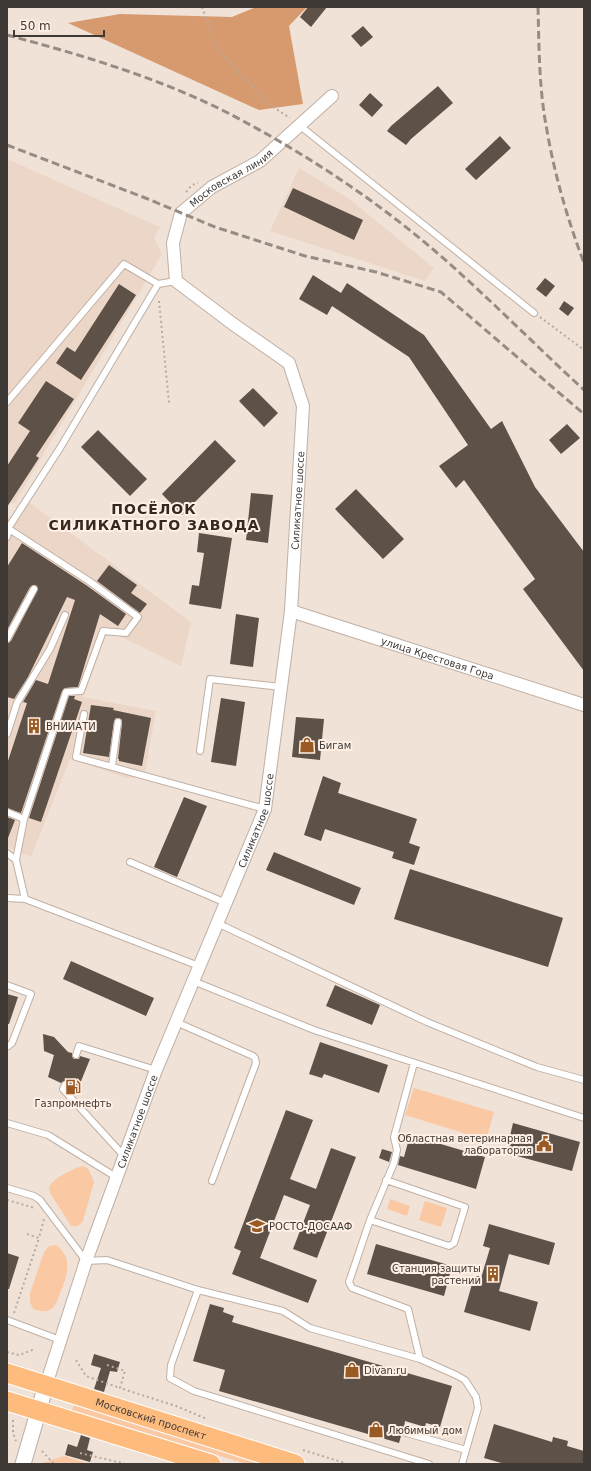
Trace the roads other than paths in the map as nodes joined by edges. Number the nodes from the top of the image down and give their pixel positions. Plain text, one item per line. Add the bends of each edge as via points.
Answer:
1 (332, 96) dead end
2 (299, 125) junction
3 (176, 282) junction
4 (158, 284) junction
5 (534, 313) road end
6 (7, 402) edge
7 (8, 530) edge
8 (7, 536) edge
9 (34, 589) dead end
10 (291, 611) junction
11 (65, 615) dead end
12 (7, 639) edge
13 (281, 687) junction
14 (584, 705) edge
15 (84, 714) dead end
16 (118, 722) dead end
17 (7, 734) edge
18 (200, 751) dead end
19 (112, 766) junction
20 (265, 809) junction
21 (7, 812) edge
22 (24, 819) junction
23 (7, 853) edge
24 (16, 860) junction
25 (130, 862) dead end
26 (7, 898) edge
27 (25, 899) junction
28 (226, 903) junction
29 (217, 923) junction
30 (199, 966) junction
31 (193, 981) junction
32 (7, 985) edge
33 (176, 1022) junction
34 (7, 1048) edge
35 (76, 1054) dead end
36 (414, 1063) junction
37 (156, 1070) junction
38 (584, 1080) edge
39 (65, 1085) dead end
40 (584, 1118) edge
41 (7, 1123) edge
42 (124, 1156) junction
43 (116, 1177) junction
44 (386, 1180) junction
45 (212, 1181) dead end
46 (7, 1188) edge
47 (370, 1220) junction
48 (86, 1261) junction
49 (198, 1290) junction
50 (9, 1321) edge
51 (60, 1340) junction
52 (420, 1359) junction
53 (7, 1373) edge
54 (46, 1385) junction
55 (7, 1401) edge
56 (39, 1410) junction
57 (402, 1432) dead end
58 (466, 1450) junction
59 (299, 1457) edge
60 (23, 1464) edge
61 (211, 1464) edge
62 (429, 1464) edge
63 (462, 1464) edge

1 - 2 street, Московская линия
2 - 3 street, Московская линия via 260,161 212,187 181,213 174,243
2 - 5 lane
3 - 4 lane
3 - 10 street, Силикатное шоссе via 289,363 303,406
4 - 6 lane via 124,264
4 - 7 lane
7 - 8 lane
7 - 22 lane via 90,581 138,618 126,633 103,631 81,691 66,692
9 - 12 lane
10 - 13 street, Силикатное шоссе
10 - 14 street, улица Крестовая Гора
11 - 17 lane via 50,649 17,703
13 - 18 lane via 210,679
13 - 20 street, Силикатное шоссе
15 - 19 lane via 76,756
16 - 19 lane
19 - 20 lane
20 - 28 street, Силикатное шоссе
21 - 22 lane
22 - 24 lane
23 - 24 lane
24 - 27 lane
25 - 28 lane
26 - 27 lane
27 - 30 lane
28 - 29 street, Силикатное шоссе
29 - 30 street, Силикатное шоссе
29 - 38 lane via 427,1022 537,1067
30 - 31 street, Силикатное шоссе
31 - 33 street, Силикатное шоссе
31 - 36 lane via 314,1030
32 - 34 lane via 31,994 12,1043
33 - 37 street, Силикатное шоссе
33 - 45 lane via 255,1058 256,1063
35 - 37 lane via 79,1046
36 - 40 lane
36 - 44 lane via 394,1137 397,1150 394,1163
37 - 42 street, Силикатное шоссе
39 - 42 lane via 64,1089
41 - 43 lane via 48,1135
42 - 43 street, Силикатное шоссе
43 - 48 street, Силикатное шоссе
44 - 47 lane
44 - 47 lane via 465,1207 454,1243 449,1246
46 - 48 lane via 40,1200
47 - 52 lane via 350,1285 352,1288 408,1308
48 - 49 lane via 107,1260
48 - 51 street, Силикатное шоссе
49 - 52 lane via 283,1311 310,1328
49 - 62 lane via 171,1365 172,1380 194,1391
50 - 51 lane
51 - 54 street, Силикатное шоссе
52 - 58 lane via 464,1380 476,1397 478,1408
53 - 54 main road, Московский проспект
54 - 56 street
54 - 59 main road, Московский проспект
55 - 56 main road
56 - 60 street
56 - 61 main road
57 - 58 lane
58 - 63 lane

